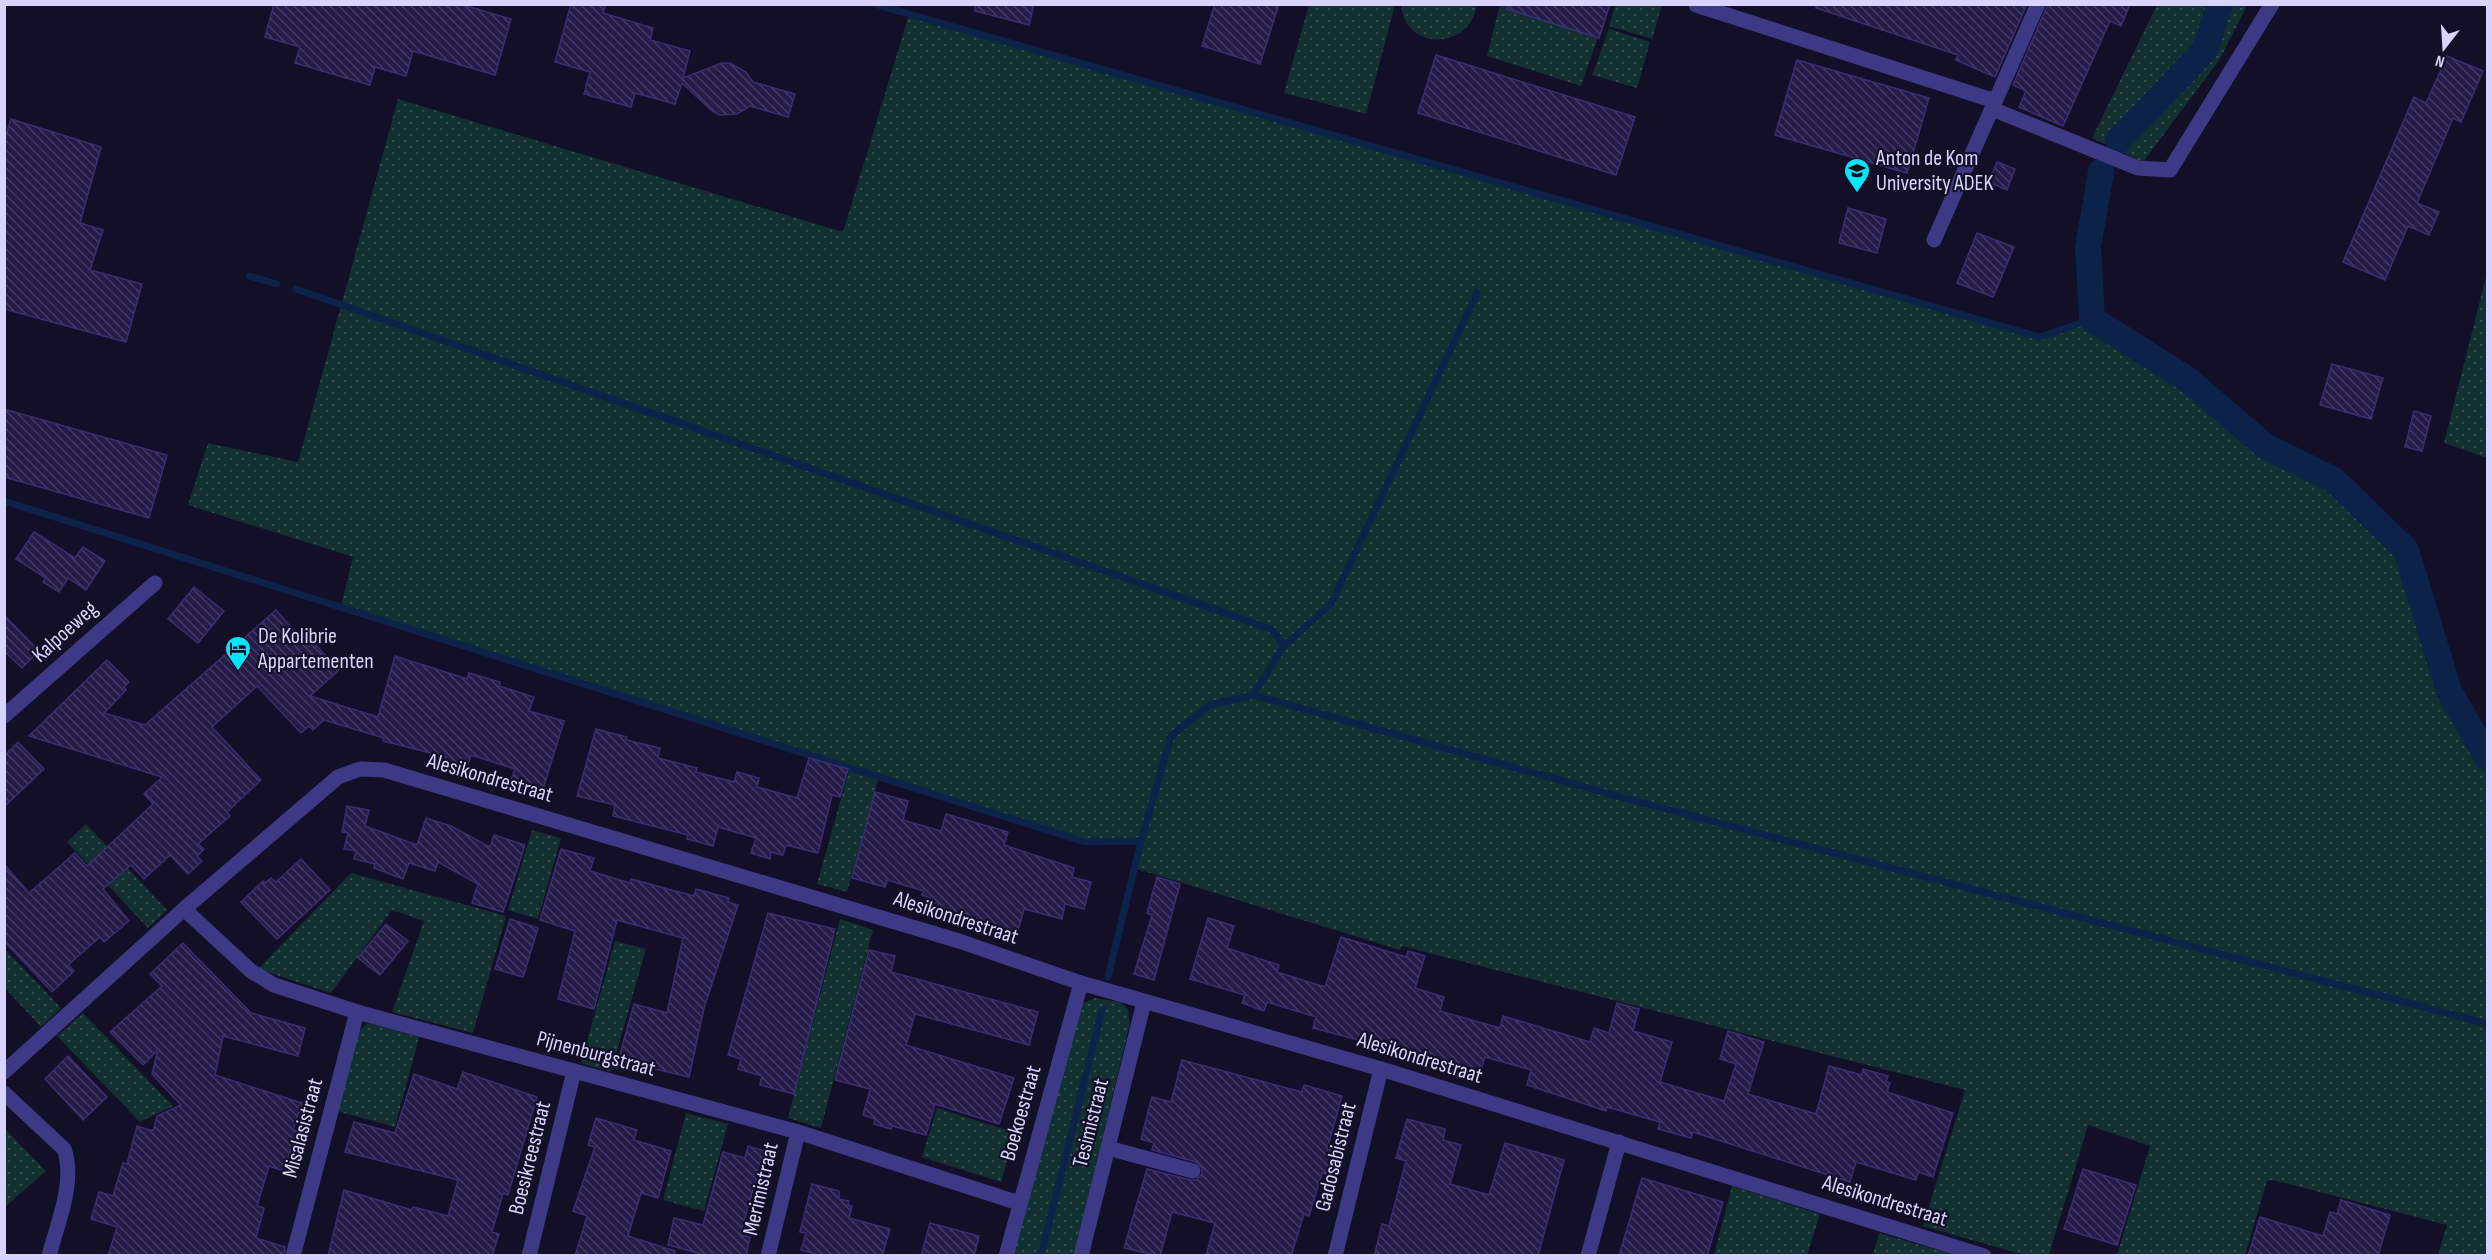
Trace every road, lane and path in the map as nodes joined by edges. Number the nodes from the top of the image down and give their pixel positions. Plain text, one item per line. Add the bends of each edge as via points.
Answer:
1 (2038, 4) edge
2 (2272, 4) edge
3 (1696, 5) edge
4 (1993, 105) junction
5 (1934, 240) dead end
6 (155, 583) dead end
7 (4, 716) edge
8 (184, 909) junction
9 (1081, 983) junction
10 (1144, 1002) junction
11 (357, 1012) junction
12 (1381, 1069) junction
13 (574, 1071) junction
14 (4, 1072) edge
15 (4, 1093) edge
16 (798, 1132) junction
17 (1619, 1142) junction
18 (1108, 1148) junction
19 (1193, 1171) dead end
20 (1019, 1203) junction
21 (50, 1256) edge
22 (293, 1256) edge
23 (529, 1256) edge
24 (768, 1256) edge
25 (1006, 1256) edge
26 (1081, 1256) edge
27 (1335, 1256) edge
28 (1588, 1256) edge
29 (1984, 1256) edge

1 - 4 street
2 - 4 street via 2170,170 2138,168
3 - 4 street
4 - 5 street
6 - 7 street, Kalpoeweg
8 - 9 street, Alesikondrestraat via 338,777 360,769 384,770 938,934
8 - 11 street, Pijnenburgstraat via 274,985
8 - 14 street, Alesikondrestraat
9 - 10 street, Alesikondrestraat
9 - 20 street, Boekoestraat
10 - 12 street, Alesikondrestraat
10 - 18 street, Tesimistraat
11 - 13 street, Pijnenburgstraat
11 - 22 street, Misalasistraat
12 - 17 street, Alesikondrestraat
12 - 27 street, Gadosabistraat
13 - 16 street, Pijnenburgstraat
13 - 23 street, Boesikreestraat
15 - 21 street via 64,1149 68,1161
16 - 20 street, Pijnenburgstraat
16 - 24 street, Merimistraat
17 - 28 street
17 - 29 street, Alesikondrestraat
18 - 19 street
18 - 26 street, Tesimistraat
20 - 25 street, Boekoestraat

